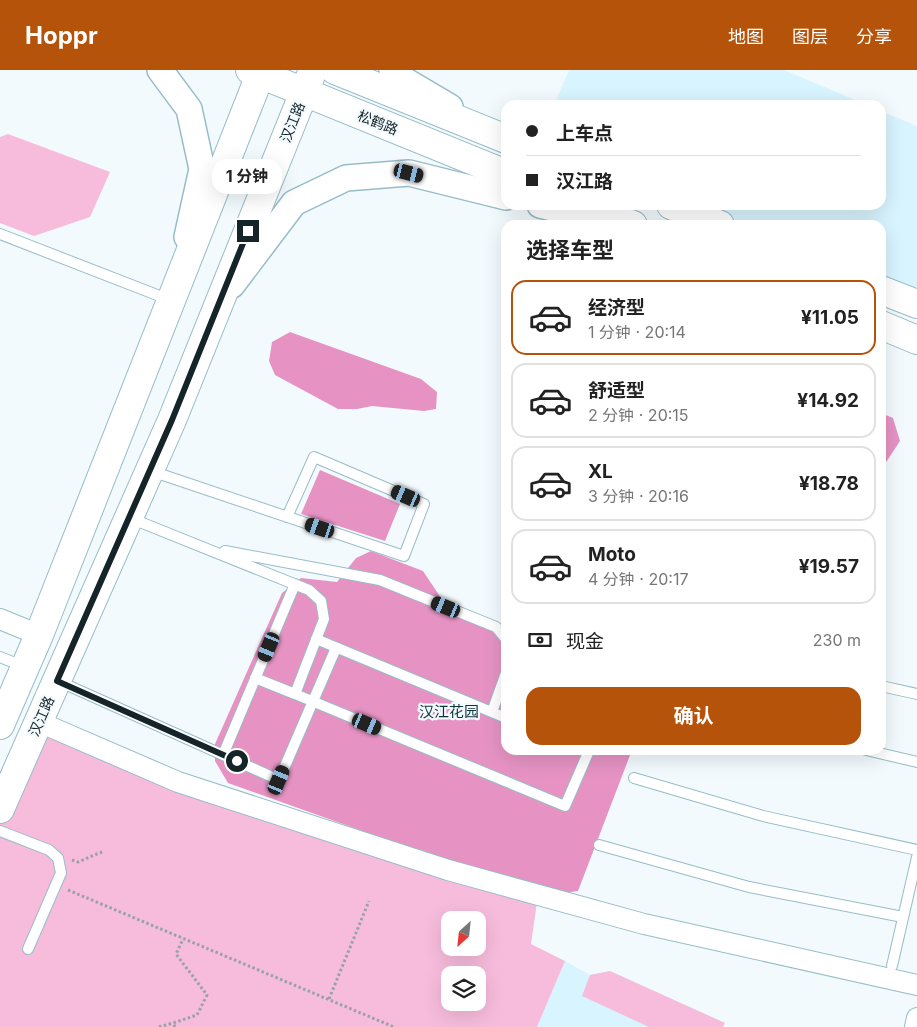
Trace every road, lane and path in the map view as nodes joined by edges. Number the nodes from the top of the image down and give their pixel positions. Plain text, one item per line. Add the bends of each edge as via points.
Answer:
1 (160, 70) edge
2 (335, 70) edge
3 (392, 70) edge
4 (258, 71) edge
5 (309, 81) edge
6 (501, 137) edge
7 (501, 137) edge
8 (501, 172) edge
9 (501, 196) edge
10 (560, 210) edge
11 (596, 210) edge
12 (683, 210) edge
13 (602, 220) edge
14 (620, 220) edge
15 (708, 220) edge
16 (0, 234) edge
17 (886, 292) edge
18 (173, 296) junction
19 (220, 301) junction
20 (917, 304) edge
21 (886, 327) edge
22 (917, 340) edge
23 (150, 470) junction
24 (129, 517) junction
25 (287, 517) junction
26 (201, 546) junction
27 (295, 584) junction
28 (0, 619) edge
29 (501, 633) edge
30 (39, 635) junction
31 (316, 639) junction
32 (336, 648) junction
33 (0, 657) edge
34 (26, 667) junction
35 (256, 678) junction
36 (57, 681) junction
37 (501, 687) edge
38 (886, 687) edge
39 (295, 694) junction
40 (917, 694) edge
41 (313, 701) junction
42 (492, 712) junction
43 (501, 716) edge
44 (39, 722) junction
45 (0, 725) edge
46 (223, 755) junction
47 (587, 755) edge
48 (886, 755) edge
49 (917, 762) edge
50 (634, 778) dead end
51 (0, 809) edge
52 (0, 831) edge
53 (599, 845) dead end
54 (49, 850) junction
55 (917, 850) edge
56 (104, 851) dead end
57 (917, 857) edge
58 (56, 885) junction
59 (369, 901) dead end
60 (903, 917) junction
61 (183, 939) junction
62 (28, 949) dead end
63 (892, 966) dead end
64 (917, 985) edge
65 (329, 1000) junction
66 (917, 1018) edge
67 (174, 1025) edge
68 (159, 1027) edge
69 (394, 1027) edge
70 (915, 1027) edge

1 - 18 street via 189,109 202,169
2 - 6 main road
3 - 7 street
4 - 5 main road, 松鹤路
4 - 18 main road
5 - 8 main road, 松鹤路
5 - 19 main road, 汉江路
9 - 19 street via 409,173 346,178 294,203
10 - 13 street
11 - 14 main road
12 - 15 main road
16 - 18 lane
17 - 20 main road
18 - 30 main road
19 - 23 main road, 汉江路
21 - 22 main road
23 - 24 main road, 汉江路
23 - 25 lane
24 - 26 lane
24 - 36 main road, 汉江路
25 - 25 lane via 404,556 424,504 314,457
26 - 27 lane
26 - 29 lane via 380,580 496,627
27 - 31 lane via 309,590 321,601 324,619
27 - 35 lane
28 - 30 street
30 - 34 main road
31 - 32 lane
31 - 39 lane
32 - 41 lane
32 - 42 lane
33 - 34 lane
34 - 45 main road
35 - 39 lane
35 - 46 lane
36 - 44 main road, 汉江路
36 - 46 lane
37 - 42 lane
38 - 40 lane
39 - 41 lane
41 - 46 lane via 279,780
41 - 47 lane via 565,806
42 - 43 lane
44 - 51 main road, 汉江路
44 - 64 street via 178,782 448,870 644,924
48 - 49 lane
50 - 55 lane via 764,816
52 - 54 lane
53 - 60 lane via 749,887
54 - 56 path via 78,862
54 - 58 lane via 58,858 61,873
57 - 60 lane
58 - 61 path
58 - 62 lane
59 - 65 path
60 - 63 lane
61 - 65 path
61 - 67 path via 176,954 207,995 197,1015
65 - 69 path
66 - 70 street
67 - 68 path

